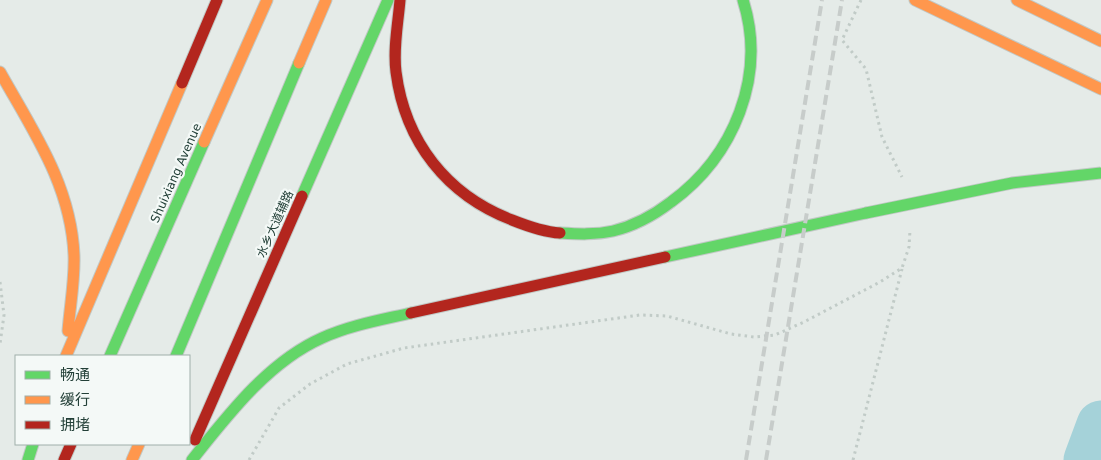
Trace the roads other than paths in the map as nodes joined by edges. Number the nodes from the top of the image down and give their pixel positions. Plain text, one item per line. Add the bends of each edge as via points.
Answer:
1 (218, 0) edge
2 (267, 0) edge
3 (326, 0) edge
4 (388, 0) edge
5 (400, 0) edge
6 (742, 0) edge
7 (915, 0) edge
8 (1017, 0) edge
9 (1101, 41) edge
10 (0, 72) edge
11 (1101, 89) edge
12 (1101, 173) edge
13 (65, 355) edge
14 (65, 355) edge
15 (110, 355) edge
16 (176, 355) edge
17 (34, 445) edge
18 (71, 445) edge
19 (139, 445) edge
20 (28, 460) edge
21 (64, 460) edge
22 (132, 460) edge
23 (186, 460) edge
24 (192, 460) edge

1 - 13 main road
2 - 15 main road, Shuixiang Avenue
3 - 16 main road
4 - 23 main road, 水乡大道辅路
5 - 6 main road via 395,54 401,95 414,134 438,171 467,197 496,215 532,228 576,233 613,231 653,214 686,191 729,139 747,86 751,45
7 - 11 main road
8 - 9 main road
10 - 14 main road via 57,175 67,209 74,255
12 - 24 main road, bridge via 1006,183 358,325 311,343 277,368 228,415
17 - 20 main road
18 - 21 main road
19 - 22 main road

